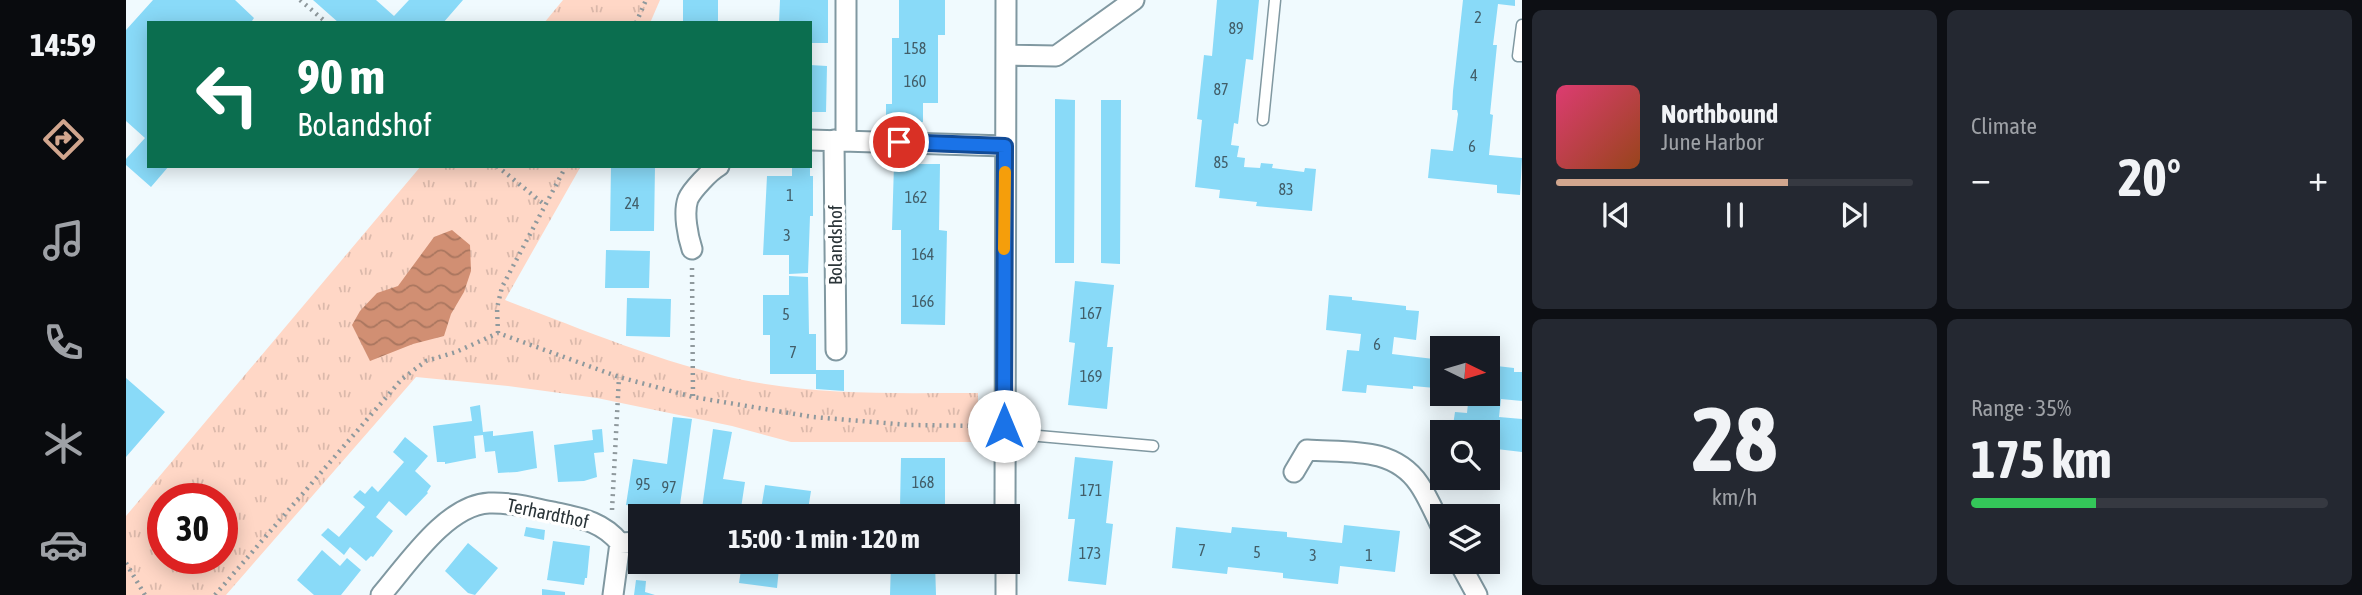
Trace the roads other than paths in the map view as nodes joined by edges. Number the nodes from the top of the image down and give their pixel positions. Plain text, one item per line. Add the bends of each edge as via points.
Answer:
1 (846, 0) edge
2 (1006, 0) edge
3 (1133, 0) edge
4 (1275, 0) edge
5 (1522, 25) edge
6 (1006, 55) junction
7 (1522, 56) edge
8 (1263, 120) dead end
9 (812, 140) edge
10 (840, 140) junction
11 (1005, 146) junction
12 (715, 168) edge
13 (692, 250) road end
14 (835, 350) dead end
15 (1004, 429) junction
16 (1153, 446) dead end
17 (1294, 472) dead end
18 (1005, 504) edge
19 (1430, 505) edge
20 (615, 537) junction
21 (628, 540) edge
22 (1006, 574) edge
23 (1465, 574) edge
24 (381, 595) edge
25 (613, 595) edge
26 (1006, 595) edge
27 (1476, 595) edge

1 - 10 street, Bolandshof
2 - 6 street
3 - 6 street via 1056,56
4 - 8 lane
5 - 7 lane via 1518,56
6 - 11 street
9 - 10 street
10 - 11 street
10 - 14 street, Bolandshof
11 - 15 street
12 - 13 street via 688,199 687,234
15 - 16 lane
15 - 18 street
17 - 19 street via 1307,450 1383,455 1402,464
20 - 21 street, Terhardthof
20 - 24 street, Terhardthof via 590,520 486,502 443,524
20 - 25 street
22 - 26 street
23 - 27 street

